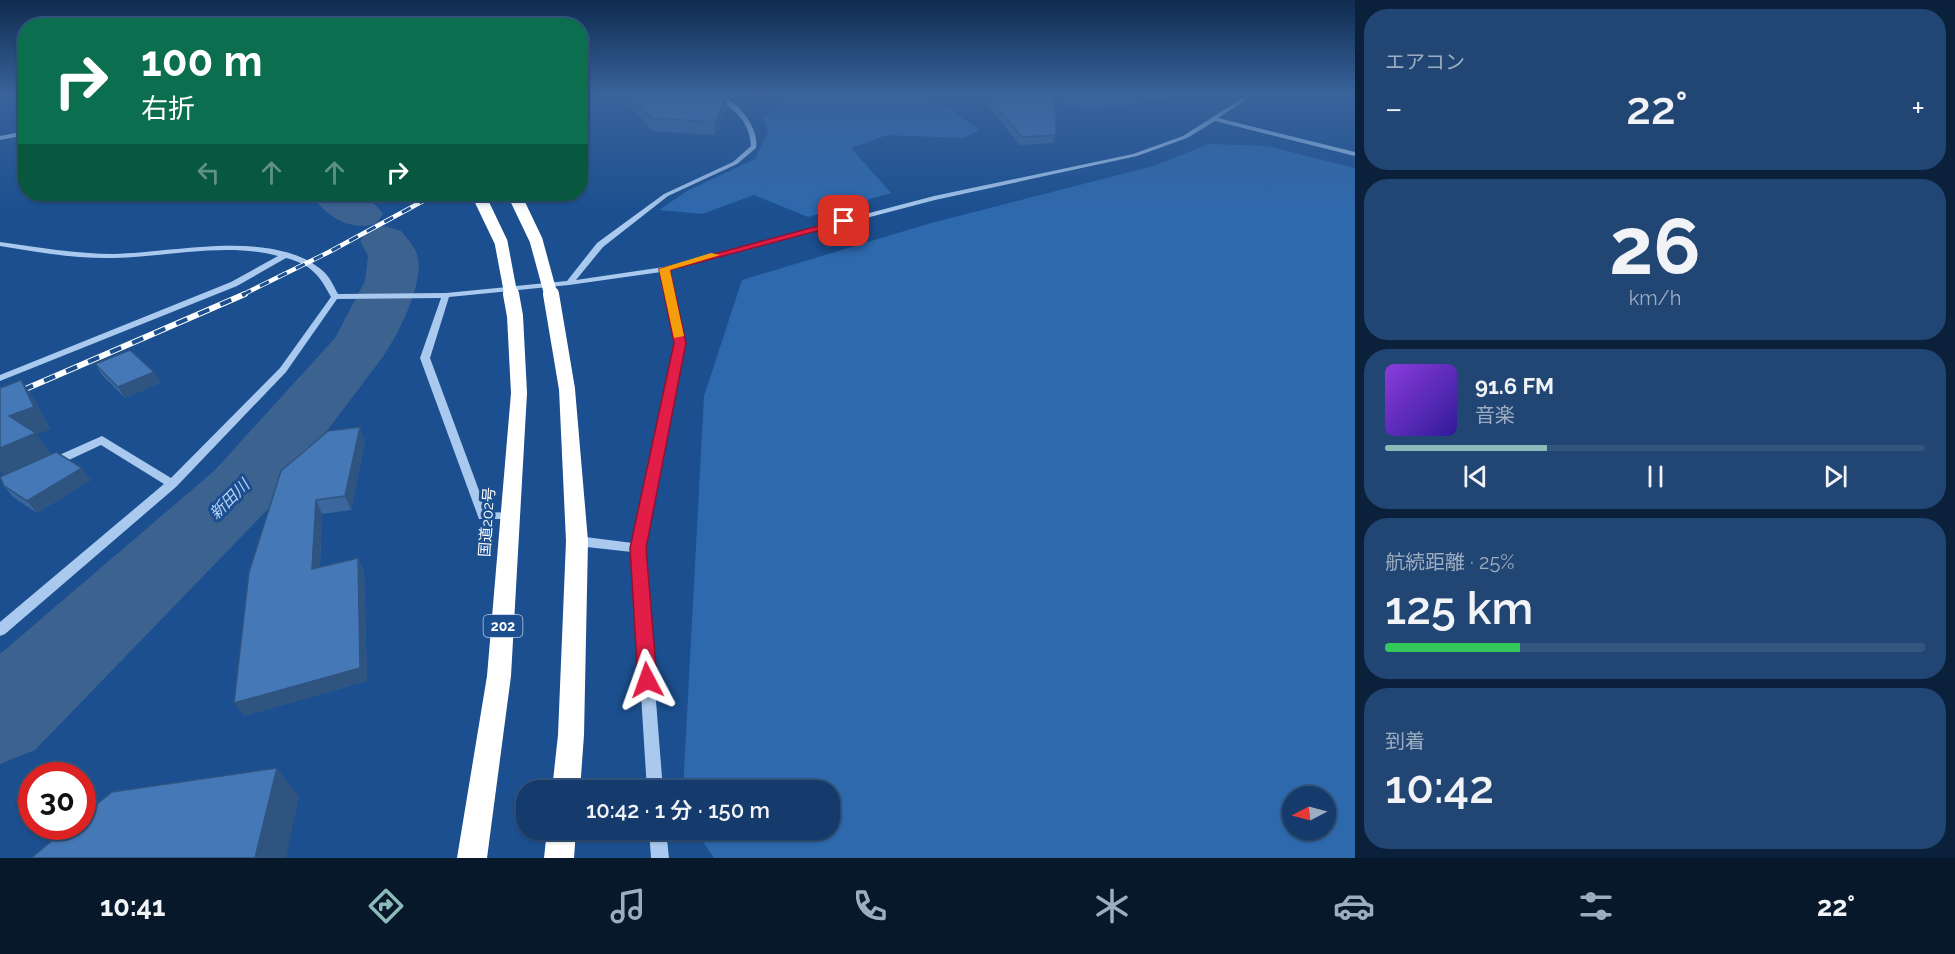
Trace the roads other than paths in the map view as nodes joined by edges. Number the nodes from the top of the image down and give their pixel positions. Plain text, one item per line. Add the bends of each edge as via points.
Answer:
1 (754, 134) edge
2 (1190, 134) edge
3 (1275, 134) edge
4 (18, 135) edge
5 (0, 138) edge
6 (1355, 154) edge
7 (481, 201) edge
8 (518, 201) edge
9 (0, 244) edge
10 (285, 255) junction
11 (664, 269) junction
12 (568, 283) junction
13 (446, 296) junction
14 (335, 297) junction
15 (0, 378) edge
16 (41, 468) edge
17 (172, 484) junction
18 (512, 516) junction
19 (577, 541) junction
20 (638, 548) junction
21 (0, 630) edge
22 (567, 780) edge
23 (654, 780) edge
24 (561, 840) edge
25 (659, 840) edge
26 (472, 858) edge
27 (559, 858) edge
28 (660, 858) edge

1 - 12 street via 754,147 735,163 666,195 600,245
2 - 11 street via 1135,155 934,198
3 - 6 street
4 - 5 street
7 - 18 highway, 国道202号 / 202, bridge via 501,242 515,316 519,393
8 - 19 highway, bridge via 528,217 554,302 567,389
9 - 10 street via 63,254 116,256 250,247
10 - 14 street via 308,264 332,285
10 - 15 street via 234,284
11 - 12 street
11 - 20 street via 680,343
12 - 13 street
13 - 14 street
13 - 18 street via 425,358 483,516
14 - 17 street via 283,370
16 - 17 street via 102,440
17 - 21 street
18 - 26 highway, 国道202号 / 202 via 499,676
19 - 20 street
19 - 22 highway
20 - 23 street
24 - 27 highway
25 - 28 street

